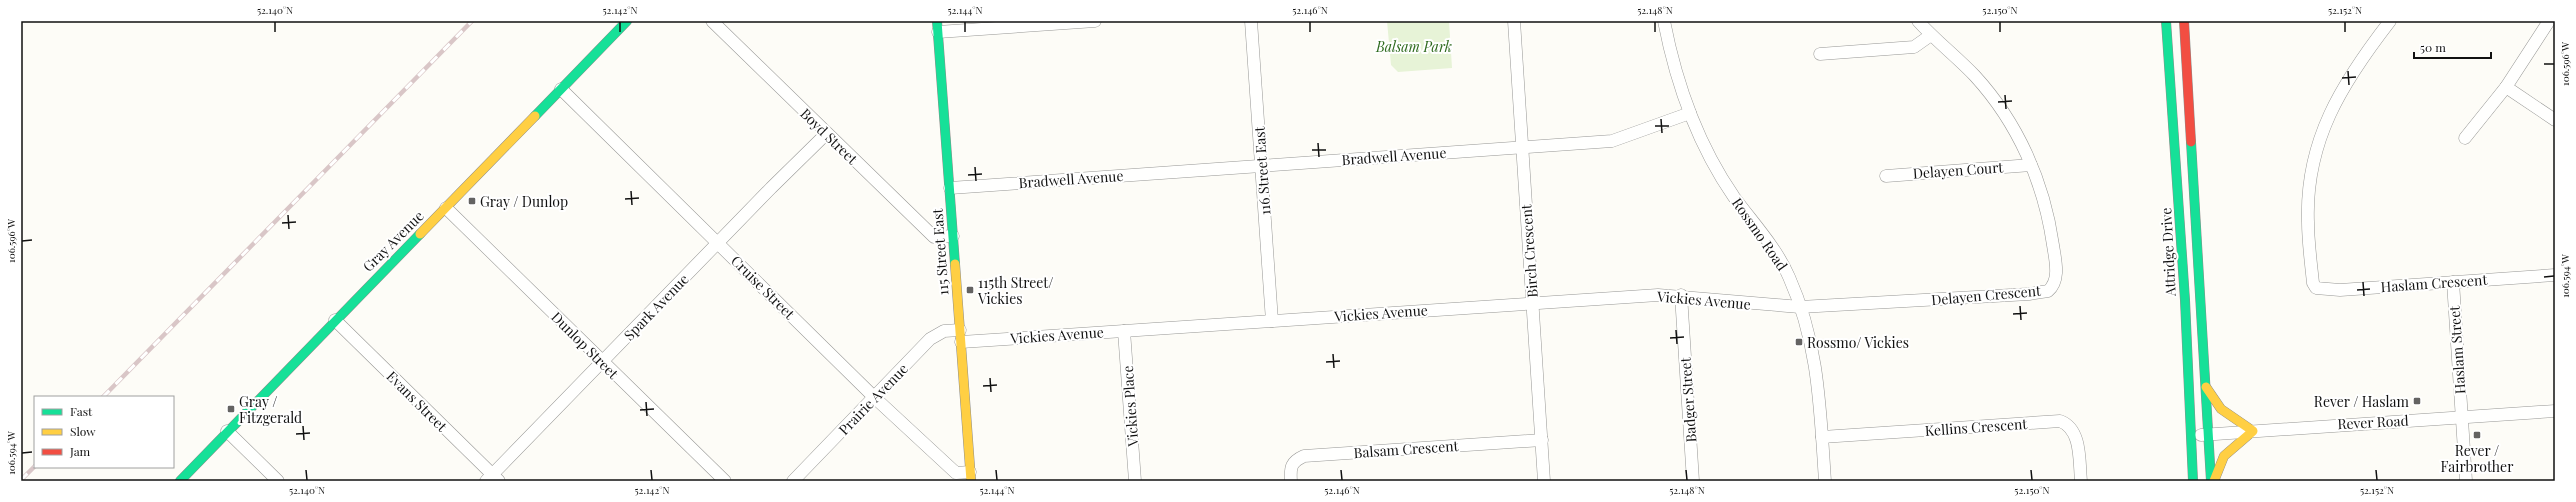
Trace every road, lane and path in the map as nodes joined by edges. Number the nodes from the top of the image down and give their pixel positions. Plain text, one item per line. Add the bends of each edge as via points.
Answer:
1 (627, 21) edge
2 (712, 21) edge
3 (1095, 21) edge
4 (1251, 21) edge
5 (1514, 21) edge
6 (1664, 21) edge
7 (1918, 21) edge
8 (2166, 21) edge
9 (2184, 21) edge
10 (2390, 21) edge
11 (2549, 21) edge
12 (938, 27) edge
13 (1931, 34) junction
14 (1820, 54) dead end
15 (2506, 87) junction
16 (561, 89) junction
17 (1690, 113) junction
18 (2555, 120) edge
19 (826, 134) junction
20 (2464, 138) dead end
21 (1522, 146) junction
22 (1261, 165) junction
23 (2031, 165) junction
24 (1886, 176) dead end
25 (950, 188) junction
26 (446, 208) junction
27 (953, 236) junction
28 (718, 242) junction
29 (2555, 275) edge
30 (2452, 282) junction
31 (1680, 295) junction
32 (1532, 302) junction
33 (1800, 307) junction
34 (335, 320) junction
35 (1272, 321) junction
36 (1124, 331) junction
37 (960, 336) junction
38 (603, 362) junction
39 (2206, 387) junction
40 (875, 398) junction
41 (2555, 411) edge
42 (2461, 417) junction
43 (227, 431) junction
44 (2253, 431) junction
45 (2208, 434) junction
46 (2192, 435) junction
47 (1822, 438) junction
48 (1542, 440) junction
49 (970, 476) edge
50 (492, 479) edge
51 (180, 481) edge
52 (278, 481) edge
53 (724, 481) edge
54 (793, 481) edge
55 (1135, 481) edge
56 (1291, 481) edge
57 (1544, 481) edge
58 (1693, 481) edge
59 (1825, 481) edge
60 (2081, 481) edge
61 (2193, 481) edge
62 (2213, 481) edge
63 (2466, 481) edge

1 - 16 street, Gray Avenue
2 - 19 street, Boyd Street
3 - 12 street
4 - 22 street, 116 Street East
5 - 21 street, Birch Crescent
6 - 17 street, Rossmo Road via 1674,65
7 - 13 street, Delayen Crescent
8 - 46 street, Attridge Drive
9 - 39 street
10 - 30 street, Haslam Crescent via 2342,88 2325,124 2318,147 2310,184 2308,221 2313,283 2321,290
11 - 15 street
12 - 25 street, 115 Street East
13 - 14 street via 1914,47
13 - 23 street, Delayen Crescent via 1958,59 1992,97 2018,136
15 - 18 street
15 - 20 street
16 - 26 street, Gray Avenue
16 - 28 street, Cruise Street
17 - 21 street, Bradwell Avenue via 1612,141
17 - 33 street, Rossmo Road via 1721,177 1780,258
19 - 27 street, Boyd Street via 934,237
19 - 28 street, Spark Avenue
21 - 22 street, Bradwell Avenue
21 - 32 street, Birch Crescent
22 - 25 street, Bradwell Avenue
22 - 35 street, 116 Street East
23 - 24 street, Delayen Court
23 - 33 street, Delayen Crescent via 2043,198 2052,244 2055,280 2048,290 2029,294
25 - 27 street, 115 Street East
26 - 34 street, Gray Avenue
26 - 38 street, Dunlop Street
27 - 37 street, 115 Street East
28 - 38 street, Spark Avenue
28 - 40 street, Cruise Street
29 - 30 street, Haslam Crescent
30 - 42 street, Haslam Street
31 - 32 street, Vickies Avenue
31 - 33 street, Vickies Avenue
31 - 58 street, Badger Street
32 - 35 street, Vickies Avenue
32 - 48 street, Birch Crescent
33 - 47 street, Rossmo Road via 1814,350
34 - 43 street, Gray Avenue
34 - 50 street, Evans Street
35 - 36 street, Vickies Avenue
36 - 37 street, Vickies Avenue
36 - 55 street, Vickies Place
37 - 40 street, Prairie Avenue via 944,331 930,339
37 - 49 street, 115 Street East
38 - 50 street, Spark Avenue
38 - 53 street, Dunlop Street
39 - 44 street via 2220,409
39 - 45 street
40 - 49 street, Cruise Street via 956,473
40 - 54 street, Prairie Avenue
41 - 42 street, Rever Road
42 - 44 street, Rever Road
42 - 63 street, Haslam Street
43 - 51 street, Gray Avenue
43 - 52 street
44 - 45 street, Rever Road
44 - 62 street via 2224,456
45 - 46 street, Rever Road
45 - 62 street
46 - 61 street, Attridge Drive
47 - 59 street, Rossmo Road
47 - 60 street, Kellins Crescent via 2060,421 2075,431
48 - 56 street, Balsam Crescent via 1304,456 1292,463
48 - 57 street, Birch Crescent

